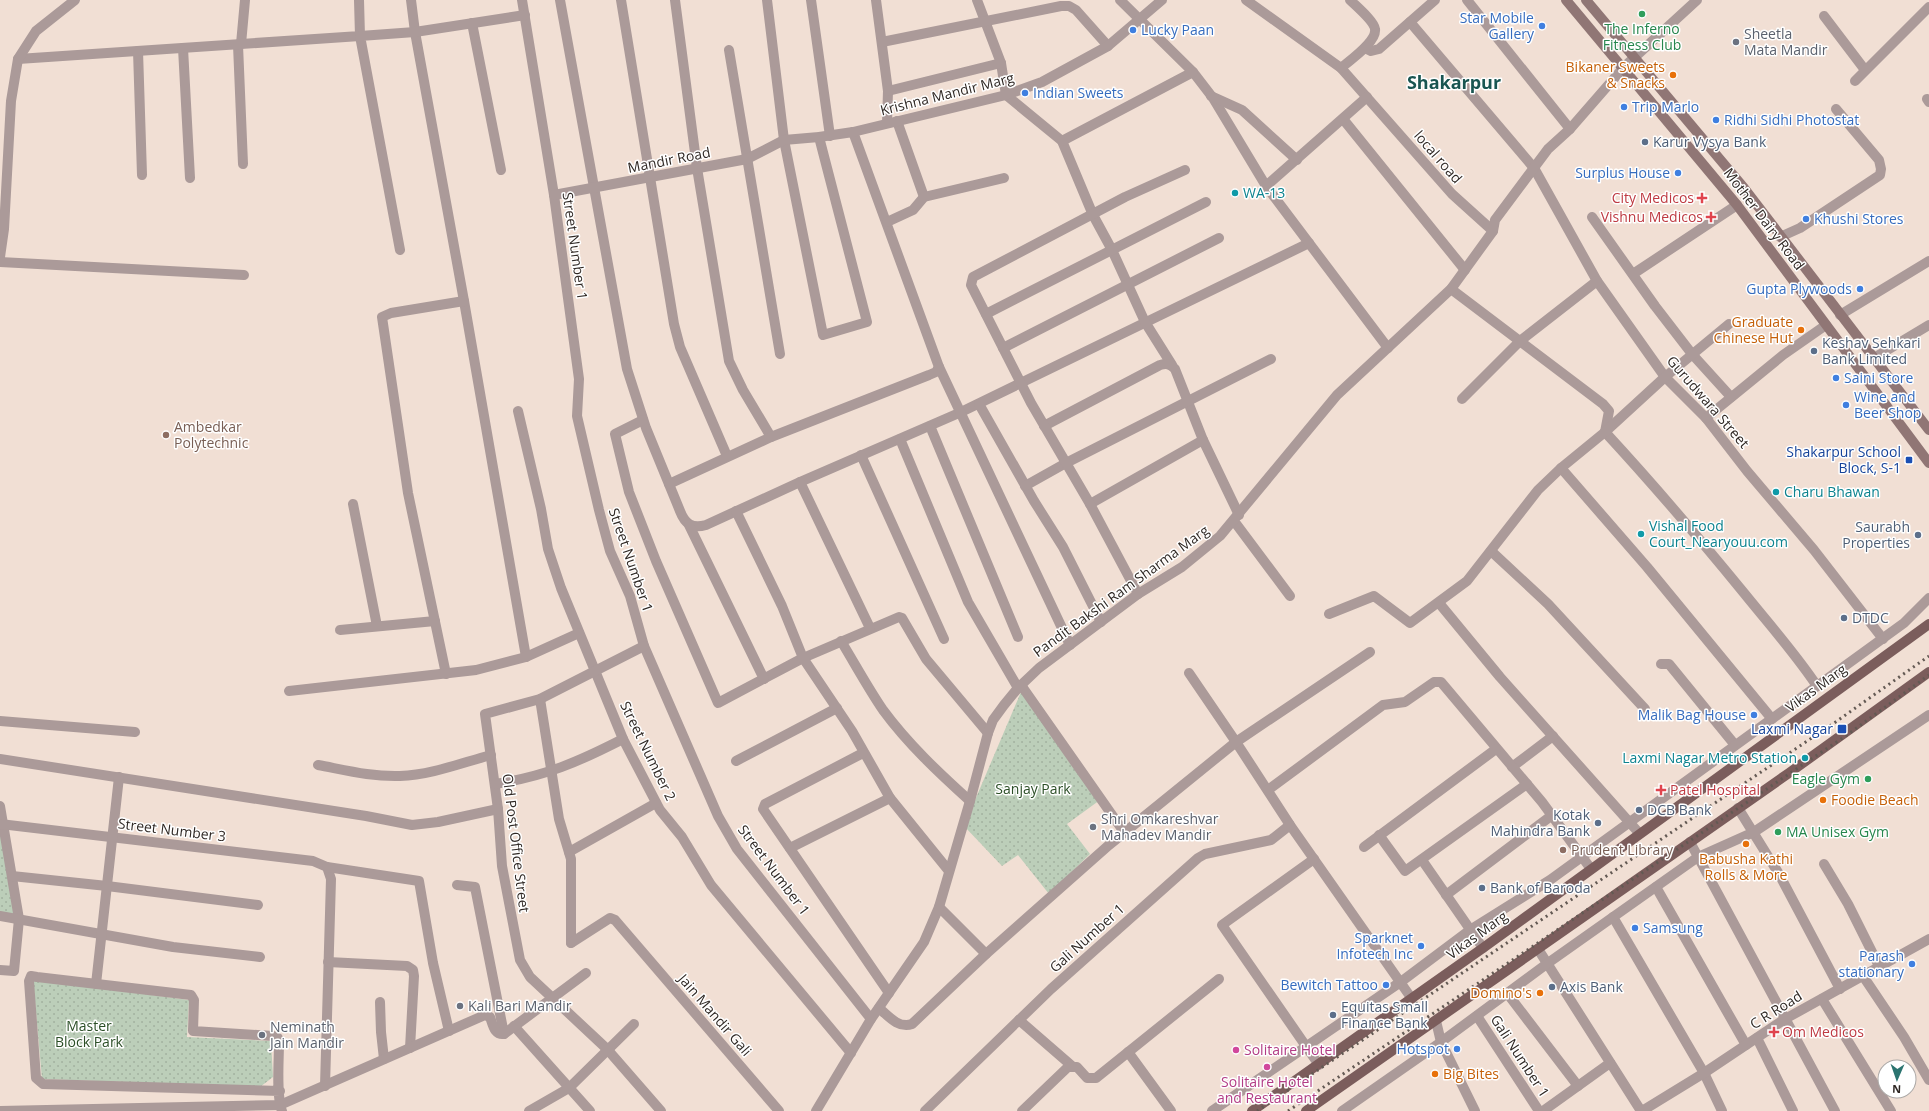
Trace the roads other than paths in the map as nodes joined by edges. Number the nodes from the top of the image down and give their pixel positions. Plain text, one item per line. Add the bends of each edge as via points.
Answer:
1 (75, 0) edge
2 (245, 0) edge
3 (359, 0) edge
4 (412, 0) edge
5 (522, 0) edge
6 (560, 0) edge
7 (621, 0) edge
8 (675, 0) edge
9 (767, 0) edge
10 (811, 0) edge
11 (876, 0) edge
12 (977, 0) edge
13 (1120, 0) edge
14 (1162, 0) edge
15 (1246, 0) edge
16 (1350, 0) edge
17 (1434, 0) edge
18 (1468, 0) edge
19 (1566, 0) edge
20 (1586, 0) edge
21 (1697, 0) edge
22 (1068, 3) edge
23 (1423, 4) edge
24 (1929, 7) edge
25 (525, 15) junction
26 (1824, 16) dead end
27 (1140, 19) junction
28 (985, 22) junction
29 (1410, 22) junction
30 (472, 23) junction
31 (415, 32) junction
32 (360, 36) junction
33 (882, 42) junction
34 (240, 44) junction
35 (1108, 46) junction
36 (184, 48) junction
37 (1365, 48) junction
38 (729, 50) dead end
39 (138, 51) junction
40 (18, 59) junction
41 (1634, 59) junction
42 (1001, 63) junction
43 (1624, 67) junction
44 (1341, 68) junction
45 (1866, 70) junction
46 (1193, 72) junction
47 (1855, 81) dead end
48 (888, 91) junction
49 (1211, 95) junction
50 (1006, 96) junction
51 (1367, 97) junction
52 (1836, 109) dead end
53 (1343, 119) junction
54 (892, 122) junction
55 (1570, 129) junction
56 (853, 132) junction
57 (830, 136) junction
58 (819, 137) junction
59 (784, 140) junction
60 (1062, 141) junction
61 (747, 160) junction
62 (1297, 160) junction
63 (243, 164) dead end
64 (697, 168) junction
65 (1534, 168) junction
66 (501, 170) dead end
67 (1185, 170) dead end
68 (142, 175) dead end
69 (650, 177) junction
70 (190, 178) dead end
71 (1004, 178) dead end
72 (1266, 186) junction
73 (594, 188) junction
74 (554, 195) junction
75 (924, 197) junction
76 (1206, 202) dead end
77 (1737, 205) junction
78 (1093, 215) junction
79 (1592, 217) dead end
80 (887, 222) junction
81 (1493, 231) junction
82 (1780, 237) junction
83 (1219, 238) dead end
84 (1309, 243) junction
85 (400, 250) dead end
86 (1112, 250) junction
87 (0, 257) edge
88 (1929, 261) edge
89 (0, 262) edge
90 (1465, 270) junction
91 (1633, 274) junction
92 (244, 275) dead end
93 (1597, 281) junction
94 (1128, 285) junction
95 (1451, 289) junction
96 (464, 301) junction
97 (986, 314) junction
98 (1840, 315) junction
99 (1145, 322) junction
100 (1729, 324) dead end
101 (1826, 325) junction
102 (1929, 325) edge
103 (1520, 342) junction
104 (1003, 348) junction
105 (1388, 348) junction
106 (780, 354) dead end
107 (1692, 354) junction
108 (1874, 358) junction
109 (1271, 359) dead end
110 (1172, 365) junction
111 (939, 367) junction
112 (1665, 377) junction
113 (1020, 382) junction
114 (1730, 397) junction
115 (1462, 399) dead end
116 (1188, 402) junction
117 (979, 404) junction
118 (518, 411) dead end
119 (959, 413) junction
120 (1706, 418) junction
121 (643, 420) junction
122 (930, 426) junction
123 (1044, 426) junction
124 (1929, 430) edge
125 (1605, 432) junction
126 (771, 436) junction
127 (900, 438) junction
128 (1203, 440) junction
129 (861, 455) junction
130 (727, 456) junction
131 (1066, 463) junction
132 (1929, 463) edge
133 (1561, 468) junction
134 (800, 482) junction
135 (668, 484) junction
136 (1025, 486) junction
137 (353, 504) dead end
138 (1090, 504) junction
139 (736, 511) junction
140 (1237, 518) junction
141 (689, 525) junction
142 (1491, 551) junction
143 (1138, 594) junction
144 (1290, 596) dead end
145 (1929, 598) edge
146 (1439, 603) junction
147 (1329, 614) dead end
148 (435, 622) junction
149 (1101, 622) junction
150 (1929, 624) edge
151 (377, 626) junction
152 (870, 628) junction
153 (340, 630) dead end
154 (579, 633) junction
155 (1018, 637) dead end
156 (944, 639) dead end
157 (1883, 639) junction
158 (842, 641) junction
159 (1070, 645) junction
160 (644, 646) junction
161 (1370, 652) dead end
162 (526, 657) junction
163 (803, 658) junction
164 (1661, 664) dead end
165 (596, 672) junction
166 (1929, 672) edge
167 (1189, 673) dead end
168 (446, 674) junction
169 (764, 679) junction
170 (1817, 686) junction
171 (1019, 687) junction
172 (288, 691) dead end
173 (540, 699) junction
174 (837, 708) junction
175 (1645, 709) dead end
176 (1929, 715) edge
177 (1772, 719) junction
178 (0, 721) edge
179 (135, 732) dead end
180 (988, 733) junction
181 (1553, 736) junction
182 (623, 739) junction
183 (1236, 742) junction
184 (1735, 745) junction
185 (1496, 749) junction
186 (864, 753) junction
187 (491, 755) junction
188 (0, 759) edge
189 (736, 761) dead end
190 (318, 765) dead end
191 (1512, 767) junction
192 (552, 771) junction
193 (119, 776) junction
194 (495, 784) junction
195 (1527, 784) junction
196 (1268, 790) junction
197 (890, 798) junction
198 (970, 801) junction
199 (656, 803) junction
200 (0, 806) edge
201 (1738, 808) junction
202 (498, 809) junction
203 (1551, 816) junction
204 (1629, 822) junction
205 (2, 824) edge
206 (1290, 826) junction
207 (1124, 832) junction
208 (1754, 832) junction
209 (1639, 833) junction
210 (1379, 835) junction
211 (112, 837) junction
212 (1690, 842) junction
213 (1364, 847) dead end
214 (790, 848) junction
215 (569, 852) junction
216 (1582, 857) junction
217 (1698, 857) junction
218 (1314, 859) junction
219 (1422, 860) junction
220 (1824, 864) dead end
221 (327, 867) junction
222 (1591, 869) junction
223 (949, 870) junction
224 (12, 876) junction
225 (457, 885) dead end
226 (107, 886) junction
227 (1656, 887) junction
228 (1446, 895) junction
229 (258, 905) dead end
230 (939, 907) junction
231 (0, 916) edge
232 (1613, 917) junction
233 (19, 919) junction
234 (1470, 930) junction
235 (102, 934) junction
236 (1929, 939) edge
237 (1483, 948) junction
238 (1538, 949) junction
239 (986, 954) junction
240 (260, 957) dead end
241 (328, 962) junction
242 (1548, 963) junction
243 (1879, 966) junction
244 (0, 970) edge
245 (586, 973) dead end
246 (1863, 976) junction
247 (1219, 979) dead end
248 (1402, 981) junction
249 (96, 984) junction
250 (1840, 989) junction
251 (889, 993) junction
252 (1506, 993) junction
253 (553, 999) junction
254 (1412, 999) junction
255 (1822, 999) junction
256 (380, 1002) dead end
257 (879, 1008) junction
258 (1477, 1016) junction
259 (871, 1019) junction
260 (1785, 1019) junction
261 (1019, 1020) junction
262 (1436, 1021) junction
263 (634, 1024) dead end
264 (514, 1026) junction
265 (449, 1031) junction
266 (504, 1034) junction
267 (1757, 1038) junction
268 (1441, 1042) junction
269 (1746, 1045) junction
270 (1307, 1047) junction
271 (410, 1048) junction
272 (607, 1049) junction
273 (1128, 1052) junction
274 (851, 1054) junction
275 (384, 1059) junction
276 (1610, 1063) junction
277 (1319, 1065) junction
278 (1072, 1066) junction
279 (1704, 1073) junction
280 (1929, 1080) edge
281 (325, 1086) junction
282 (1578, 1086) junction
283 (569, 1088) junction
284 (280, 1091) junction
285 (281, 1108) edge
286 (0, 1111) edge
287 (529, 1111) edge
288 (590, 1111) edge
289 (661, 1111) edge
290 (779, 1111) edge
291 (816, 1111) edge
292 (925, 1111) edge
293 (1022, 1111) edge
294 (1171, 1111) edge
295 (1212, 1111) edge
296 (1252, 1111) edge
297 (1306, 1111) edge
298 (1342, 1111) edge
299 (1475, 1111) edge
300 (1539, 1111) edge
301 (1543, 1111) edge
302 (1641, 1111) edge
303 (1722, 1111) edge
304 (1793, 1111) edge
305 (1835, 1111) edge
306 (1891, 1111) edge

1 - 40 street via 36,31
2 - 34 street
3 - 32 street
4 - 31 street
5 - 25 street, Street Number 1
6 - 73 street
7 - 69 street
8 - 64 street
9 - 59 street
10 - 57 street
11 - 33 street
12 - 28 street
13 - 27 street
14 - 27 street, Krishna Mandir Marg
15 - 44 street, local road
16 - 37 street via 1375,29 1374,36
17 - 23 street
18 - 55 street
19 - 43 main road, Mother Dairy Road
20 - 41 main road, Mother Dairy Road
21 - 41 street, Pandit Bakshi Ram Sharma Marg
22 - 28 street
22 - 35 street
23 - 29 street
24 - 45 street
25 - 30 street
25 - 74 street, Street Number 1
26 - 45 street
27 - 35 street, Krishna Mandir Marg
27 - 46 street
28 - 33 street
28 - 42 street
29 - 37 street via 1379,48 1371,51
29 - 65 street, Gurudwara Street
30 - 31 street
30 - 66 street
31 - 32 street
31 - 96 street
32 - 34 street
32 - 85 street
33 - 48 street
34 - 36 street
34 - 63 street
35 - 50 street, Krishna Mandir Marg via 1042,82
36 - 39 street
36 - 70 street
37 - 44 street
38 - 61 street
39 - 40 street
39 - 68 street
40 - 87 street via 11,101 4,229
41 - 43 street, Pandit Bakshi Ram Sharma Marg
41 - 82 main road, Mother Dairy Road via 1744,188
42 - 48 street
42 - 50 street
43 - 55 street, Pandit Bakshi Ram Sharma Marg
43 - 77 main road, Mother Dairy Road
44 - 51 street, local road
45 - 47 street
46 - 49 street
46 - 60 street
48 - 54 street
49 - 62 street via 1242,110
49 - 72 street
50 - 54 street, Krishna Mandir Marg
50 - 60 street
51 - 53 street
51 - 81 street, local road via 1452,194
52 - 82 street via 1879,160 1882,169 1880,175 1800,228
53 - 62 street
53 - 90 street
54 - 56 street, Krishna Mandir Marg
54 - 75 street
55 - 65 street, Pandit Bakshi Ram Sharma Marg via 1548,149
56 - 57 street, Krishna Mandir Marg
56 - 80 street
57 - 58 street, Krishna Mandir Marg
58 - 59 street, Krishna Mandir Marg
58 - 59 street via 867,322 823,336
59 - 61 street, Mandir Road
60 - 78 street
61 - 64 street, Mandir Road
61 - 106 street
62 - 72 street
64 - 69 street, Mandir Road
64 - 126 street via 729,361
65 - 81 street, Pandit Bakshi Ram Sharma Marg via 1495,220
65 - 93 street, Gurudwara Street
67 - 78 street
69 - 73 street, Mandir Road
69 - 130 street via 680,347
71 - 75 street
72 - 84 street
73 - 74 street, Mandir Road
73 - 121 street via 627,369
74 - 160 street, Street Number 1 via 579,379 577,416 610,551 630,596
75 - 80 street via 906,214
76 - 86 street
77 - 91 street
77 - 101 main road, Mother Dairy Road
78 - 86 street
78 - 97 street via 973,277 971,285
79 - 91 street
80 - 111 street
81 - 90 street, Pandit Bakshi Ram Sharma Marg
82 - 98 main road, Mother Dairy Road
83 - 94 street
84 - 99 street
84 - 105 street
86 - 94 street
86 - 97 street
88 - 98 street
89 - 92 street
90 - 95 street, Pandit Bakshi Ram Sharma Marg
91 - 107 street
93 - 103 street
93 - 112 street, Gurudwara Street
94 - 99 street
94 - 104 street
95 - 103 street
95 - 105 street, Pandit Bakshi Ram Sharma Marg
96 - 148 street via 391,313 382,317 408,493
96 - 162 street
97 - 104 street
98 - 108 main road, Mother Dairy Road
99 - 110 street
99 - 113 street
100 - 107 street
101 - 114 street
101 - 132 main road, Mother Dairy Road
102 - 108 street
103 - 115 street
103 - 125 street via 1603,404 1609,411
104 - 113 street
105 - 140 street, Pandit Bakshi Ram Sharma Marg via 1337,395
107 - 112 street
107 - 114 street
108 - 124 main road, Mother Dairy Road
109 - 116 street
110 - 116 street
110 - 123 street via 1160,365
111 - 119 street
111 - 126 street via 936,372 929,375
112 - 120 street, Gurudwara Street
112 - 125 street
113 - 117 street
113 - 123 street
114 - 120 street
116 - 128 street
116 - 131 street
117 - 119 street
117 - 136 street
118 - 154 street, Street Number 2 via 548,549
119 - 122 street
119 - 159 street
120 - 157 street, Gurudwara Street
121 - 135 street
121 - 169 street via 615,434 629,492 656,562 718,703
122 - 127 street
122 - 155 street
123 - 131 street
125 - 133 street
125 - 170 street via 1644,474 1806,669
126 - 130 street
127 - 129 street
127 - 171 street via 968,602
128 - 138 street
128 - 140 street
129 - 134 street
129 - 156 street
130 - 135 street
131 - 136 street
131 - 138 street
133 - 142 street via 1538,490
133 - 177 street via 1647,567
134 - 139 street
134 - 152 street
135 - 141 street via 684,520
136 - 149 street via 1064,547
137 - 151 street
138 - 143 street
139 - 141 street via 706,525
139 - 163 street via 782,606
140 - 143 street, Pandit Bakshi Ram Sharma Marg via 1220,536 1182,566
140 - 144 street
141 - 169 street
142 - 146 street via 1467,581
142 - 175 street via 1548,604
143 - 149 street, Pandit Bakshi Ram Sharma Marg
145 - 157 street via 1904,623
146 - 147 street via 1410,623 1374,596
146 - 181 street
148 - 151 street
148 - 168 street
149 - 159 street, Pandit Bakshi Ram Sharma Marg
150 - 209 main road, Vikas Marg
151 - 153 street
152 - 158 street
152 - 180 street via 895,617 902,618 926,659
154 - 162 street
154 - 165 street, Street Number 2
157 - 170 street
158 - 163 street
158 - 198 street via 883,709 906,740
159 - 171 street, Pandit Bakshi Ram Sharma Marg
160 - 165 street
160 - 259 street, Street Number 1 via 718,816 737,849
161 - 183 street
162 - 168 street via 476,670
163 - 169 street
163 - 174 street
164 - 184 street via 1669,664
165 - 173 street
165 - 182 street, Street Number 2
166 - 201 main road
167 - 183 street
168 - 172 street
170 - 177 street
171 - 180 street, Pandit Bakshi Ram Sharma Marg via 993,720
171 - 207 street
173 - 187 street, Old Post Office Street via 485,714
173 - 192 street
174 - 186 street
174 - 189 street
176 - 208 street
177 - 184 street
178 - 179 street
180 - 198 street, Pandit Bakshi Ram Sharma Marg
181 - 191 street
181 - 204 street
182 - 192 street
182 - 199 street, Street Number 2
183 - 196 street
183 - 207 street
184 - 204 street
185 - 191 street
185 - 196 street via 1444,685 1441,682 1434,682 1405,702 1383,706
185 - 210 street
186 - 197 street
186 - 214 street via 763,806
187 - 190 street via 432,772 401,776 366,774
187 - 194 street, Old Post Office Street
188 - 193 street
191 - 195 street
192 - 194 street via 526,779
192 - 215 street via 559,819
193 - 202 street via 412,825
193 - 211 street
194 - 202 street, Old Post Office Street
195 - 203 street
195 - 219 street
196 - 206 street
197 - 214 street
197 - 223 street
198 - 223 street, Pandit Bakshi Ram Sharma Marg
199 - 215 street
199 - 274 street, Street Number 2 via 682,837 710,885
200 - 205 street
201 - 208 street
201 - 212 main road
202 - 253 street, Old Post Office Street via 502,866 520,960 530,976
203 - 216 street
203 - 228 street
204 - 209 street
204 - 216 street
205 - 211 street, Street Number 3
205 - 224 street
206 - 218 street
206 - 261 street, Gali Number 1 via 1271,840 1198,858
207 - 239 street
208 - 217 street
208 - 250 street
209 - 222 main road, Vikas Marg
210 - 213 street
210 - 219 street via 1405,871
211 - 221 street, Street Number 3 via 313,861
211 - 226 street
212 - 217 street
212 - 238 main road
214 - 251 street
215 - 290 street, Jain Mandir Gali via 571,943 610,918 616,920
216 - 222 street
216 - 234 street
217 - 227 street
217 - 260 street
218 - 248 street
218 - 270 street via 1222,925
219 - 228 street
220 - 243 street via 1848,904
221 - 241 street via 331,879
221 - 265 street, Street Number 3 via 419,881 433,963
222 - 237 main road, Vikas Marg
223 - 230 street, Pandit Bakshi Ram Sharma Marg
224 - 226 street
224 - 233 street
225 - 266 street via 474,887
226 - 229 street
226 - 235 street
227 - 232 street
227 - 269 street
228 - 234 street
230 - 239 street
230 - 251 street, Pandit Bakshi Ram Sharma Marg via 924,942
231 - 233 street
232 - 242 street
232 - 279 street
233 - 235 street
233 - 244 street via 14,971
234 - 237 street
234 - 248 street
235 - 240 street via 173,947
235 - 249 street
236 - 243 street, C R Road
237 - 254 main road, Vikas Marg
238 - 242 street
238 - 262 main road
239 - 257 street via 912,1024 901,1025
241 - 271 street via 407,966 413,970
241 - 281 street
242 - 252 street
242 - 276 street
243 - 246 street, C R Road
245 - 253 street
246 - 250 street, C R Road
246 - 280 street
247 - 273 street
248 - 254 street
248 - 270 street
249 - 284 street via 191,995 194,1000 192,1028 196,1032 278,1038
249 - 284 street via 31,976 29,981 38,1082
250 - 255 street, C R Road
251 - 257 street, Pandit Bakshi Ram Sharma Marg
252 - 258 street
252 - 282 street
253 - 264 street
253 - 272 street, Old Post Office Street
254 - 277 main road, Vikas Marg
255 - 260 street, C R Road
255 - 306 street
256 - 275 street
257 - 259 street, Pandit Bakshi Ram Sharma Marg
258 - 268 street
258 - 300 street, Gali Number 1
259 - 274 street, Pandit Bakshi Ram Sharma Marg
260 - 267 street, C R Road
260 - 305 street
261 - 278 street
261 - 292 street, Gali Number 1
262 - 268 street
262 - 297 main road
263 - 272 street
264 - 266 street
264 - 283 street
265 - 266 street via 485,1015 490,1017 496,1032
265 - 271 street
267 - 269 street, C R Road
267 - 304 street
268 - 298 street
268 - 299 street
269 - 279 street, C R Road
270 - 277 street
270 - 295 street
271 - 275 street
272 - 283 street
272 - 289 street, Old Post Office Street
273 - 278 street via 1092,1079
273 - 294 street
274 - 291 street, Pandit Bakshi Ram Sharma Marg
275 - 281 street
276 - 282 street
276 - 302 street
277 - 296 main road, Vikas Marg
278 - 293 street
279 - 302 street, C R Road
279 - 303 street
281 - 285 street
282 - 301 street
283 - 287 street
283 - 288 street
284 - 285 street
285 - 286 street

